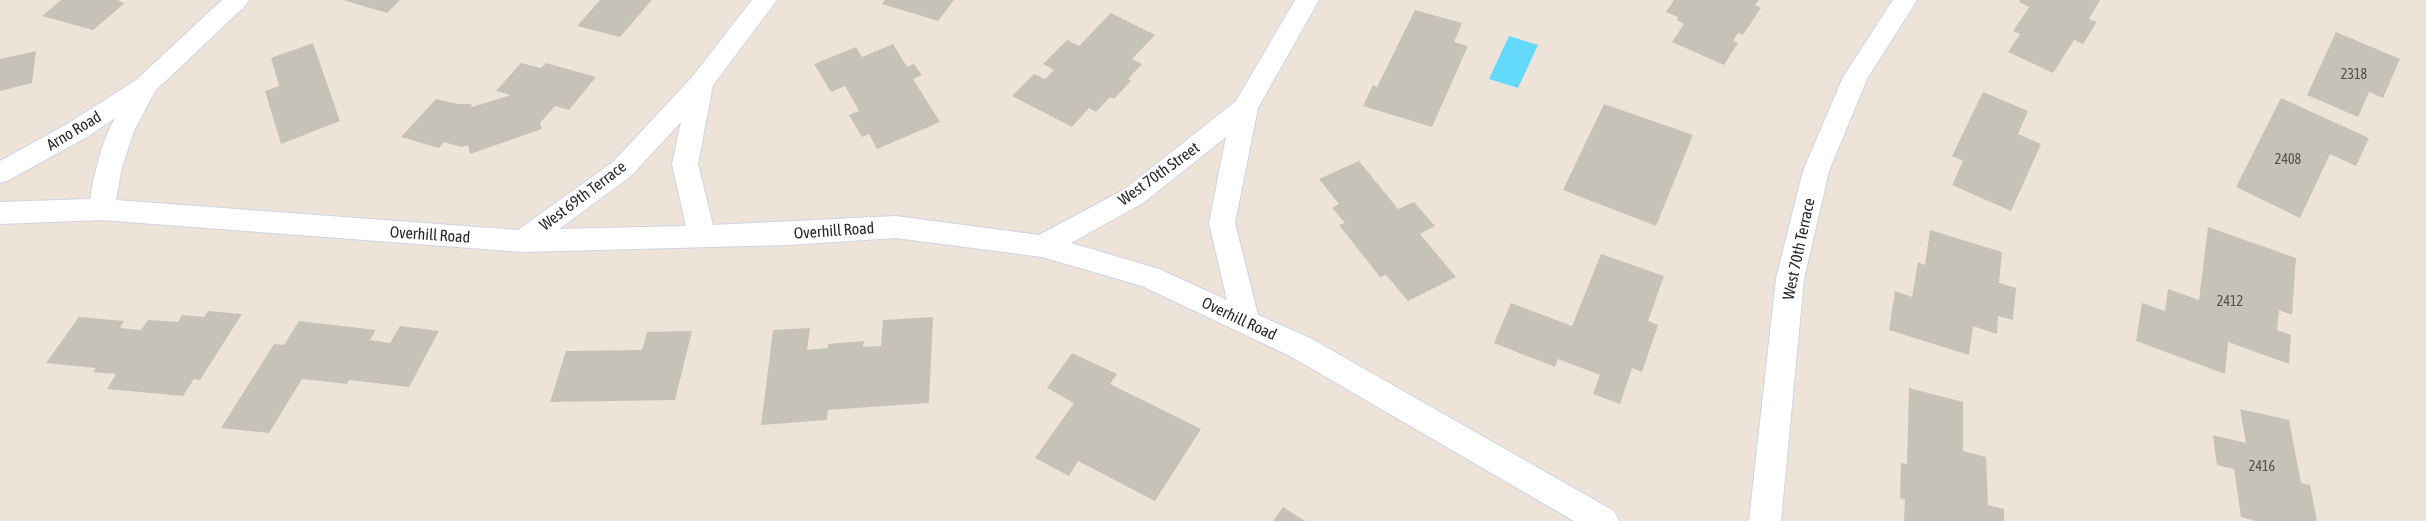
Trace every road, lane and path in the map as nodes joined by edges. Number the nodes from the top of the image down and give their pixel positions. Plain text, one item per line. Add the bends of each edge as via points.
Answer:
1 (237, 0) edge
2 (765, 0) edge
3 (1307, 0) edge
4 (1905, 0) edge
5 (701, 83) junction
6 (145, 86) junction
7 (1245, 108) junction
8 (0, 173) edge
9 (101, 209) junction
10 (0, 213) edge
11 (702, 235) junction
12 (523, 241) junction
13 (1042, 246) junction
14 (1246, 322) junction
15 (1602, 521) edge
16 (1765, 521) edge

1 - 6 street, Arno Road
2 - 5 street, West 69th Terrace
3 - 7 street, West 70th Street
4 - 16 street, West 70th Terrace via 1855,77 1816,171 1790,279
5 - 11 street, West 69th Terrace via 685,164
5 - 12 street, West 69th Terrace via 622,169
6 - 8 street, Arno Road via 78,130
6 - 9 street, Arno Road via 121,131 109,167
7 - 13 street, West 70th Street via 1134,196
7 - 14 street, West 70th Street via 1222,223
9 - 10 street, Overhill Road
9 - 12 street, Overhill Road
11 - 12 street, Overhill Road
11 - 13 street, Overhill Road via 896,228
13 - 14 street, Overhill Road via 1149,277
14 - 15 street, Overhill Road via 1300,347

